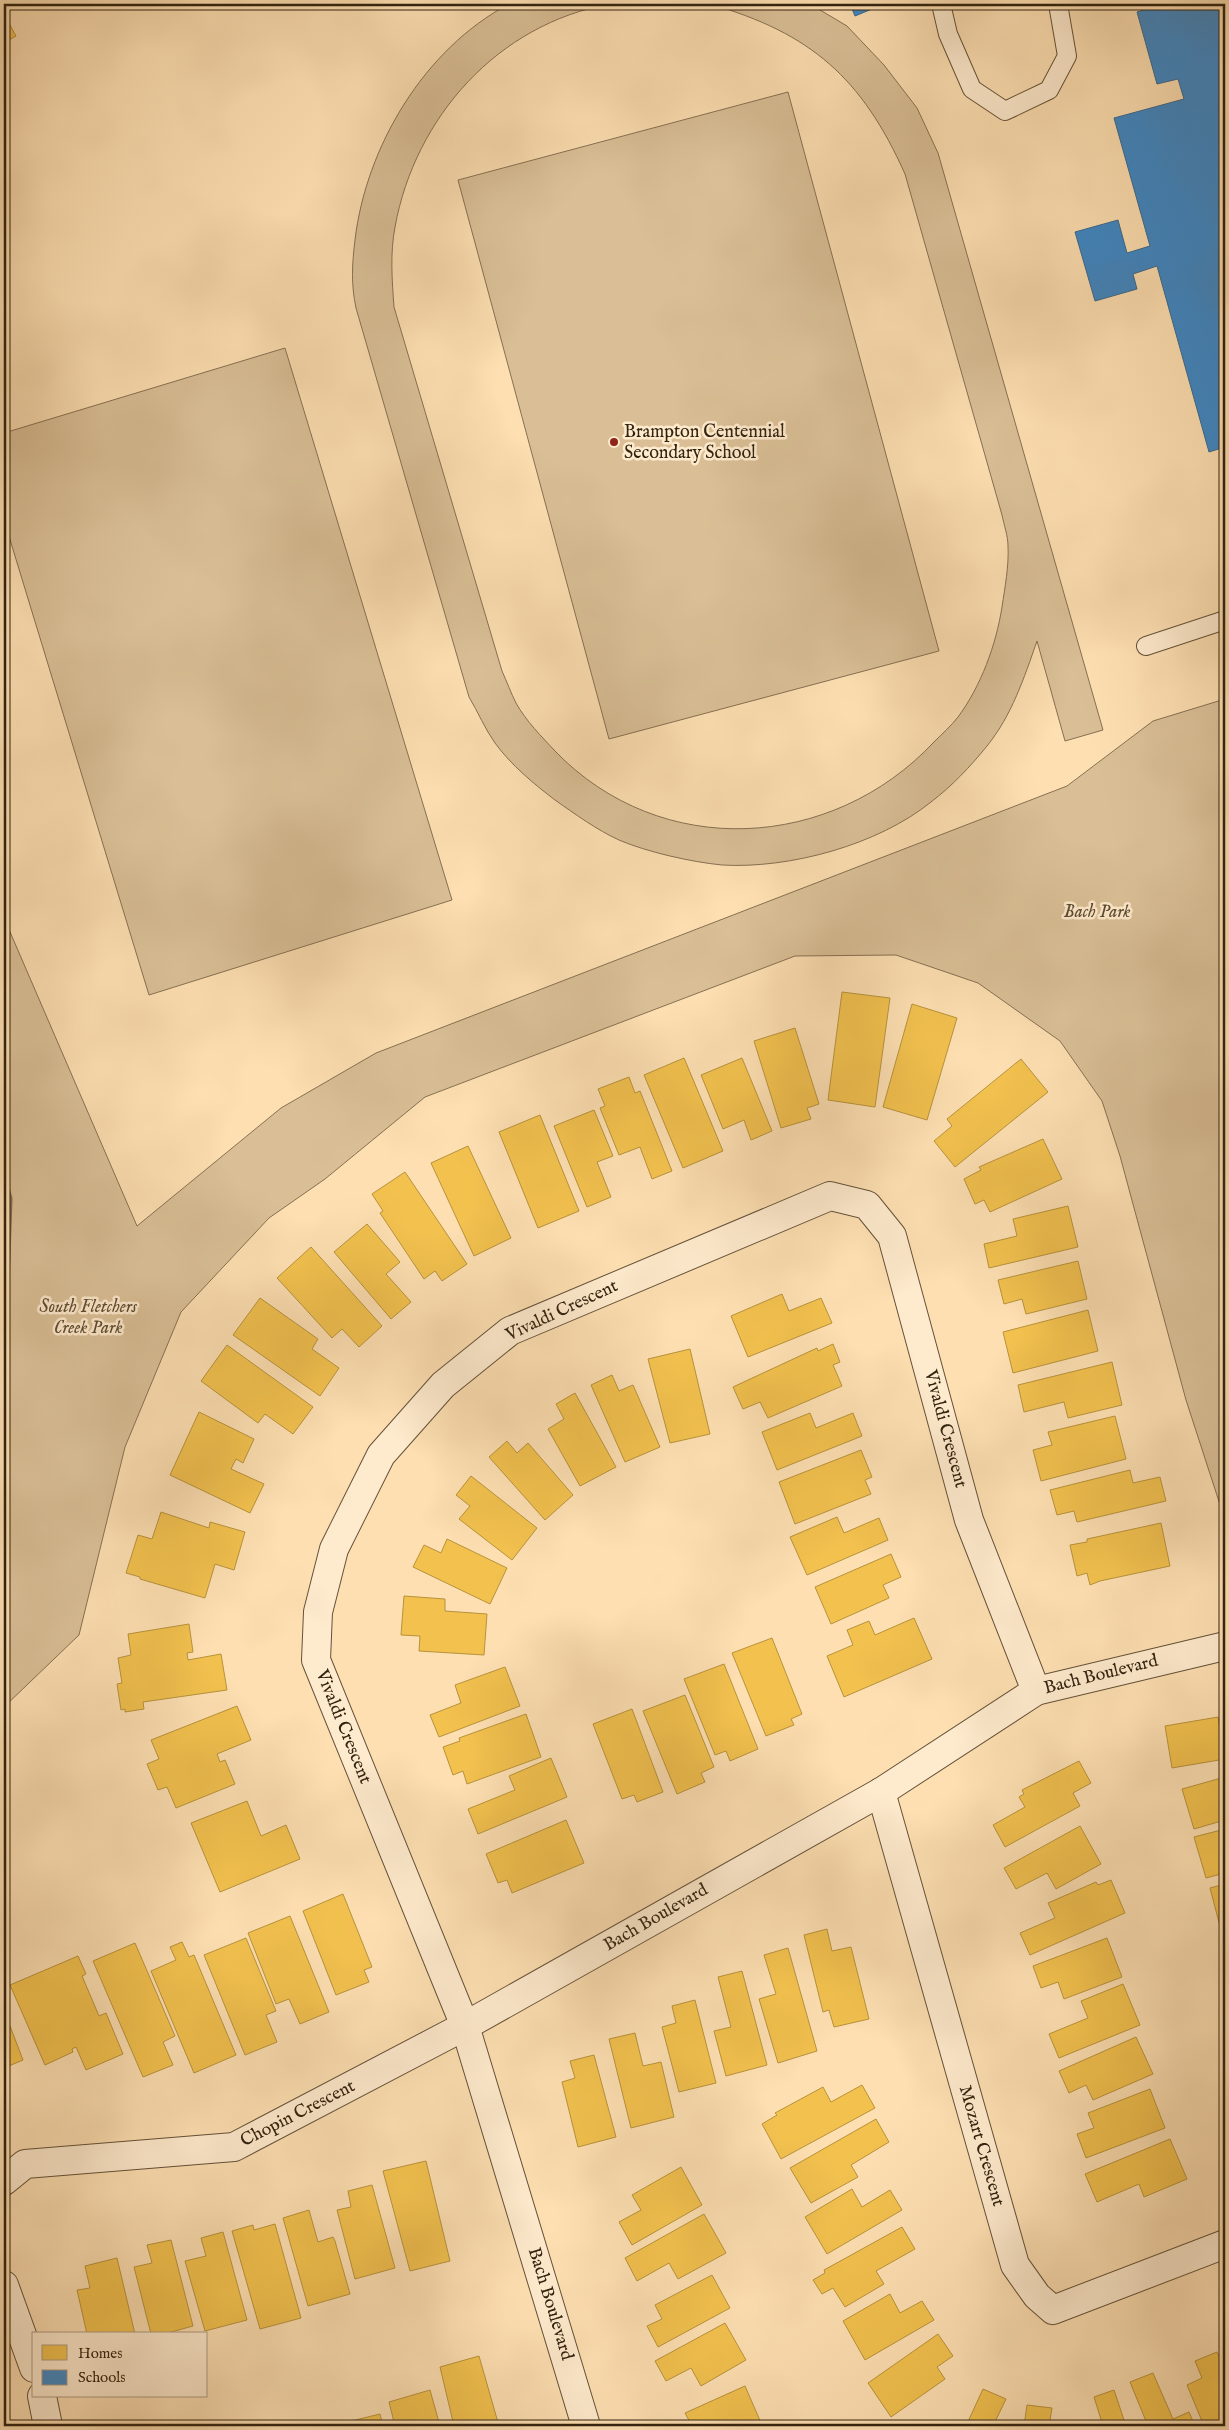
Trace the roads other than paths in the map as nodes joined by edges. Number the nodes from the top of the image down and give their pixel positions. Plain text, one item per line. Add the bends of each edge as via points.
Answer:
1 (941, 4) edge
2 (1058, 4) edge
3 (1225, 620) edge
4 (1146, 646) dead end
5 (1225, 1646) edge
6 (1036, 1691) junction
7 (881, 1792) junction
8 (466, 2026) junction
9 (4, 2181) edge
10 (1225, 2244) edge
11 (4, 2285) edge
12 (32, 2362) edge
13 (42, 2398) edge
14 (48, 2426) edge
15 (586, 2426) edge

1 - 2 lane via 948,34 972,89 1005,111 1049,90 1067,56
3 - 4 lane
5 - 6 street, Bach Boulevard
6 - 7 street, Bach Boulevard
6 - 8 street, Vivaldi Crescent via 969,1520 892,1236 867,1205 830,1196 510,1331 443,1385 381,1455 334,1549 318,1612 316,1660
7 - 8 street, Bach Boulevard
7 - 10 street, Mozart Crescent via 1015,2266 1037,2296 1053,2310
8 - 9 street, Chopin Crescent via 234,2147 25,2164
8 - 15 street, Bach Boulevard
11 - 12 street
13 - 14 street

